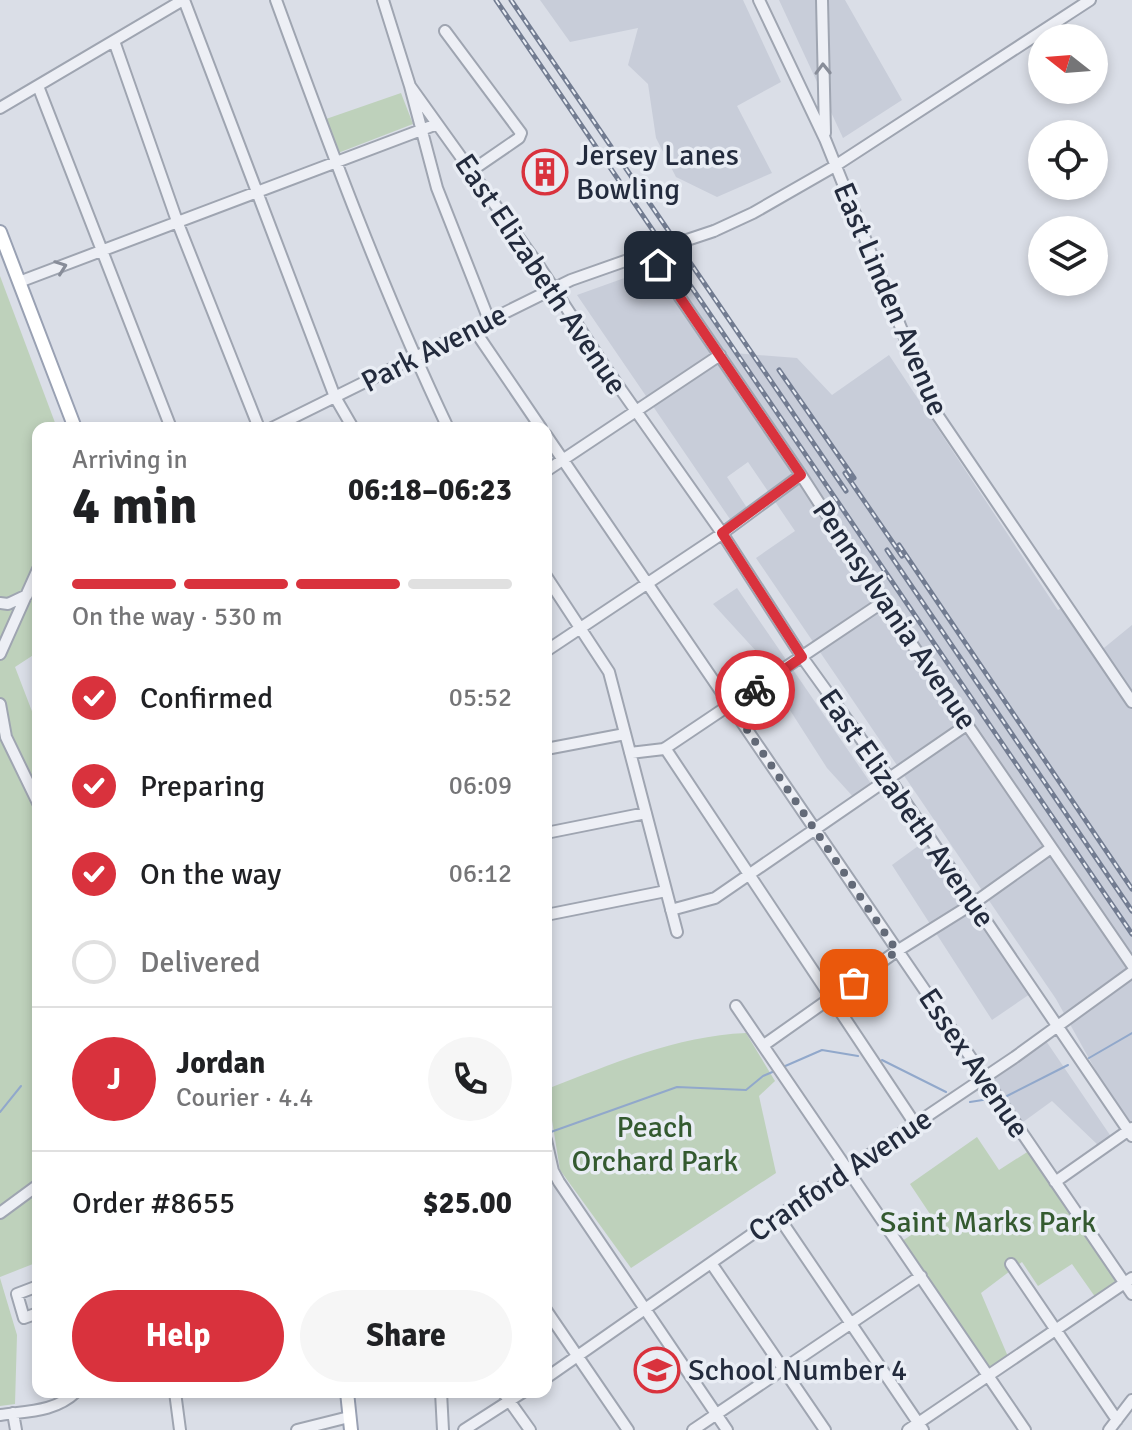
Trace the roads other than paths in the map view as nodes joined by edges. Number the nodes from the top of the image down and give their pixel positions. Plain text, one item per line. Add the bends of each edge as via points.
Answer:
1 (183, 0) edge
2 (276, 0) edge
3 (383, 0) edge
4 (759, 0) edge
5 (822, 0) edge
6 (1090, 0) edge
7 (445, 31) dead end
8 (114, 41) junction
9 (38, 86) junction
10 (410, 86) junction
11 (0, 108) edge
12 (437, 124) junction
13 (420, 129) junction
14 (825, 139) junction
15 (335, 163) junction
16 (835, 166) junction
17 (471, 171) junction
18 (257, 191) junction
19 (177, 221) junction
20 (0, 232) edge
21 (102, 252) junction
22 (658, 265) dead end
23 (19, 282) junction
24 (553, 289) junction
25 (489, 320) junction
26 (473, 328) junction
27 (720, 355) junction
28 (415, 358) junction
29 (335, 397) junction
30 (635, 411) junction
31 (73, 422) edge
32 (169, 422) edge
33 (257, 422) edge
34 (284, 422) edge
35 (350, 422) edge
36 (445, 422) edge
37 (537, 422) edge
38 (552, 444) edge
39 (563, 460) junction
40 (552, 467) edge
41 (801, 475) junction
42 (722, 533) junction
43 (32, 583) edge
44 (647, 583) junction
45 (552, 585) edge
46 (27, 595) junction
47 (883, 602) junction
48 (0, 603) edge
49 (580, 628) junction
50 (552, 647) edge
51 (0, 654) edge
52 (802, 657) junction
53 (1132, 702) edge
54 (0, 704) edge
55 (731, 706) junction
56 (968, 724) junction
57 (625, 734) junction
58 (552, 748) edge
59 (665, 748) junction
60 (630, 753) junction
61 (889, 778) junction
62 (32, 791) edge
63 (646, 813) junction
64 (814, 828) junction
65 (552, 832) edge
66 (1051, 848) junction
67 (749, 874) junction
68 (666, 891) junction
69 (974, 903) junction
70 (671, 910) junction
71 (552, 914) edge
72 (677, 932) dead end
73 (897, 951) junction
74 (1132, 965) edge
75 (1132, 972) edge
76 (832, 999) junction
77 (736, 1006) dead end
78 (1058, 1027) junction
79 (764, 1045) junction
80 (983, 1077) junction
81 (915, 1124) junction
82 (1131, 1132) edge
83 (552, 1167) edge
84 (848, 1169) junction
85 (1055, 1182) junction
86 (32, 1189) edge
87 (0, 1213) edge
88 (778, 1216) junction
89 (711, 1263) junction
90 (1011, 1264) dead end
91 (921, 1276) junction
92 (1128, 1281) edge
93 (32, 1288) edge
94 (1132, 1294) edge
95 (645, 1310) junction
96 (32, 1315) edge
97 (552, 1319) edge
98 (851, 1324) junction
99 (1057, 1329) junction
100 (579, 1357) junction
101 (783, 1369) junction
102 (552, 1374) edge
103 (988, 1376) junction
104 (69, 1398) edge
105 (176, 1398) edge
106 (348, 1398) edge
107 (441, 1398) edge
108 (504, 1398) edge
109 (507, 1398) edge
110 (1132, 1400) edge
111 (13, 1413) junction
112 (716, 1414) junction
113 (0, 1415) edge
114 (1117, 1420) junction
115 (350, 1423) edge
116 (920, 1426) edge
117 (16, 1430) edge
118 (180, 1430) edge
119 (297, 1430) edge
120 (443, 1430) edge
121 (464, 1430) edge
122 (530, 1430) edge
123 (628, 1430) edge
124 (693, 1430) edge
125 (727, 1430) edge
126 (825, 1430) edge
127 (908, 1430) edge
128 (1025, 1430) edge
129 (1109, 1430) edge

1 - 8 street
1 - 18 street
2 - 15 street
3 - 10 street
4 - 14 street, East Linden Avenue
14 -> 5 street
6 - 16 street, Park Avenue
7 - 17 street via 521,133
8 - 9 street
8 - 19 street
9 - 11 street
9 - 21 street
10 - 12 street, East Elizabeth Avenue
10 - 13 street
12 - 13 street
12 - 17 street, East Elizabeth Avenue
13 - 15 street
13 - 25 street via 437,188
14 - 16 street, East Linden Avenue
15 - 18 street
15 - 28 street
16 - 24 street, Park Avenue, bridge via 714,231
16 - 53 street, East Linden Avenue via 934,410
17 - 24 street, East Elizabeth Avenue
18 - 19 street
18 - 29 street
19 - 21 street
19 - 33 street
20 - 23 main road
23 -> 21 street
21 - 32 street
22 - 27 street, Pennsylvania Avenue
23 - 31 main road
24 - 25 street, Park Avenue
24 - 30 street, East Elizabeth Avenue
25 - 26 street, Park Avenue
26 - 28 street, Park Avenue
26 - 37 street
27 - 30 street
27 - 41 street, Pennsylvania Avenue
28 - 29 street, Park Avenue
28 - 36 street
29 - 34 street, Park Avenue
29 - 35 street
30 - 39 street
30 - 42 street, East Elizabeth Avenue
38 - 39 street, Essex Avenue
39 - 40 street
39 - 44 street, Essex Avenue
41 - 42 street
41 - 47 street, Pennsylvania Avenue
42 - 44 street
42 - 52 street, East Elizabeth Avenue
43 - 46 street
44 - 49 street
44 - 55 street, Essex Avenue
45 - 49 street
46 - 48 street
46 - 51 street
47 - 52 street
47 - 56 street, Pennsylvania Avenue
49 - 50 street
49 - 57 street via 609,672
52 - 55 street
52 - 61 street, East Elizabeth Avenue
54 - 62 street via 6,737
55 - 59 street
55 - 64 street, Essex Avenue
56 - 61 street
56 - 66 street, Pennsylvania Avenue
57 - 58 street
57 - 60 street
59 - 60 street
59 - 67 street
60 - 63 street
61 - 64 street
61 - 69 street, East Elizabeth Avenue
63 - 65 street
63 - 68 street
64 - 67 street
64 - 73 street, Essex Avenue
66 - 69 street
66 - 74 street, Pennsylvania Avenue
67 - 70 street via 715,898
67 - 76 street
68 - 70 street
68 - 71 street
69 - 73 street
69 - 78 street, East Elizabeth Avenue
70 - 72 street
73 - 76 street
73 - 80 street, Essex Avenue
75 - 78 street, Cranford Avenue
76 - 79 street
76 - 81 street
77 - 79 street
78 - 80 street, Cranford Avenue
78 - 82 street, East Elizabeth Avenue
79 - 84 street
80 - 81 street, Cranford Avenue
80 - 85 street, Essex Avenue
81 - 84 street, Cranford Avenue
82 - 85 street
83 - 95 street
84 - 88 street, Cranford Avenue
84 - 91 street
85 - 92 street, Essex Avenue
86 - 87 street
88 - 89 street, Cranford Avenue
88 - 98 street
89 - 95 street, Cranford Avenue
89 - 101 street
90 - 99 street
91 - 98 street
91 - 103 street
92 - 94 street, Essex Avenue
92 - 99 street
93 - 96 street via 17,1294 24,1318
95 - 100 street, Cranford Avenue
95 - 112 street
97 - 100 street
98 - 101 street
98 - 116 street
99 - 103 street
99 - 114 street
100 - 102 street, Cranford Avenue
100 - 123 street
101 - 112 street
101 - 126 street
103 - 116 street
103 - 128 street
104 - 111 street via 52,1408
105 - 118 street
106 - 115 main road
107 - 120 street
108 - 121 street
109 - 122 street
110 - 114 street
111 - 113 street
111 - 117 street
112 - 124 street
112 - 125 street
114 - 129 street
115 - 119 street
116 - 127 street

